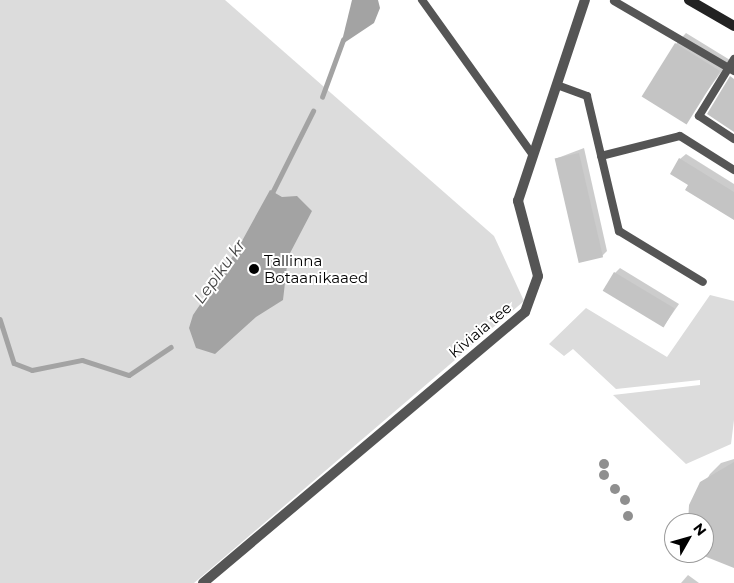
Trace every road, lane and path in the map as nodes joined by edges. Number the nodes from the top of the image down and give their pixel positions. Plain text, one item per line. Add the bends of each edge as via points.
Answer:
1 (422, 0) edge
2 (585, 0) edge
3 (689, 0) edge
4 (614, 1) edge
5 (734, 26) edge
6 (734, 59) edge
7 (731, 70) edge
8 (556, 85) junction
9 (734, 139) edge
10 (534, 155) junction
11 (601, 156) junction
12 (734, 170) edge
13 (703, 282) dead end
14 (203, 583) edge

1 - 10 lane
2 - 8 street, Kiviaia tee
3 - 5 main road
4 - 7 lane
6 - 7 lane
7 - 9 lane via 699,116
8 - 10 street, Kiviaia tee
8 - 11 lane via 587,96
10 - 14 street, Kiviaia tee via 518,201 538,276 525,312
11 - 12 lane via 680,136
11 - 13 lane via 619,231

